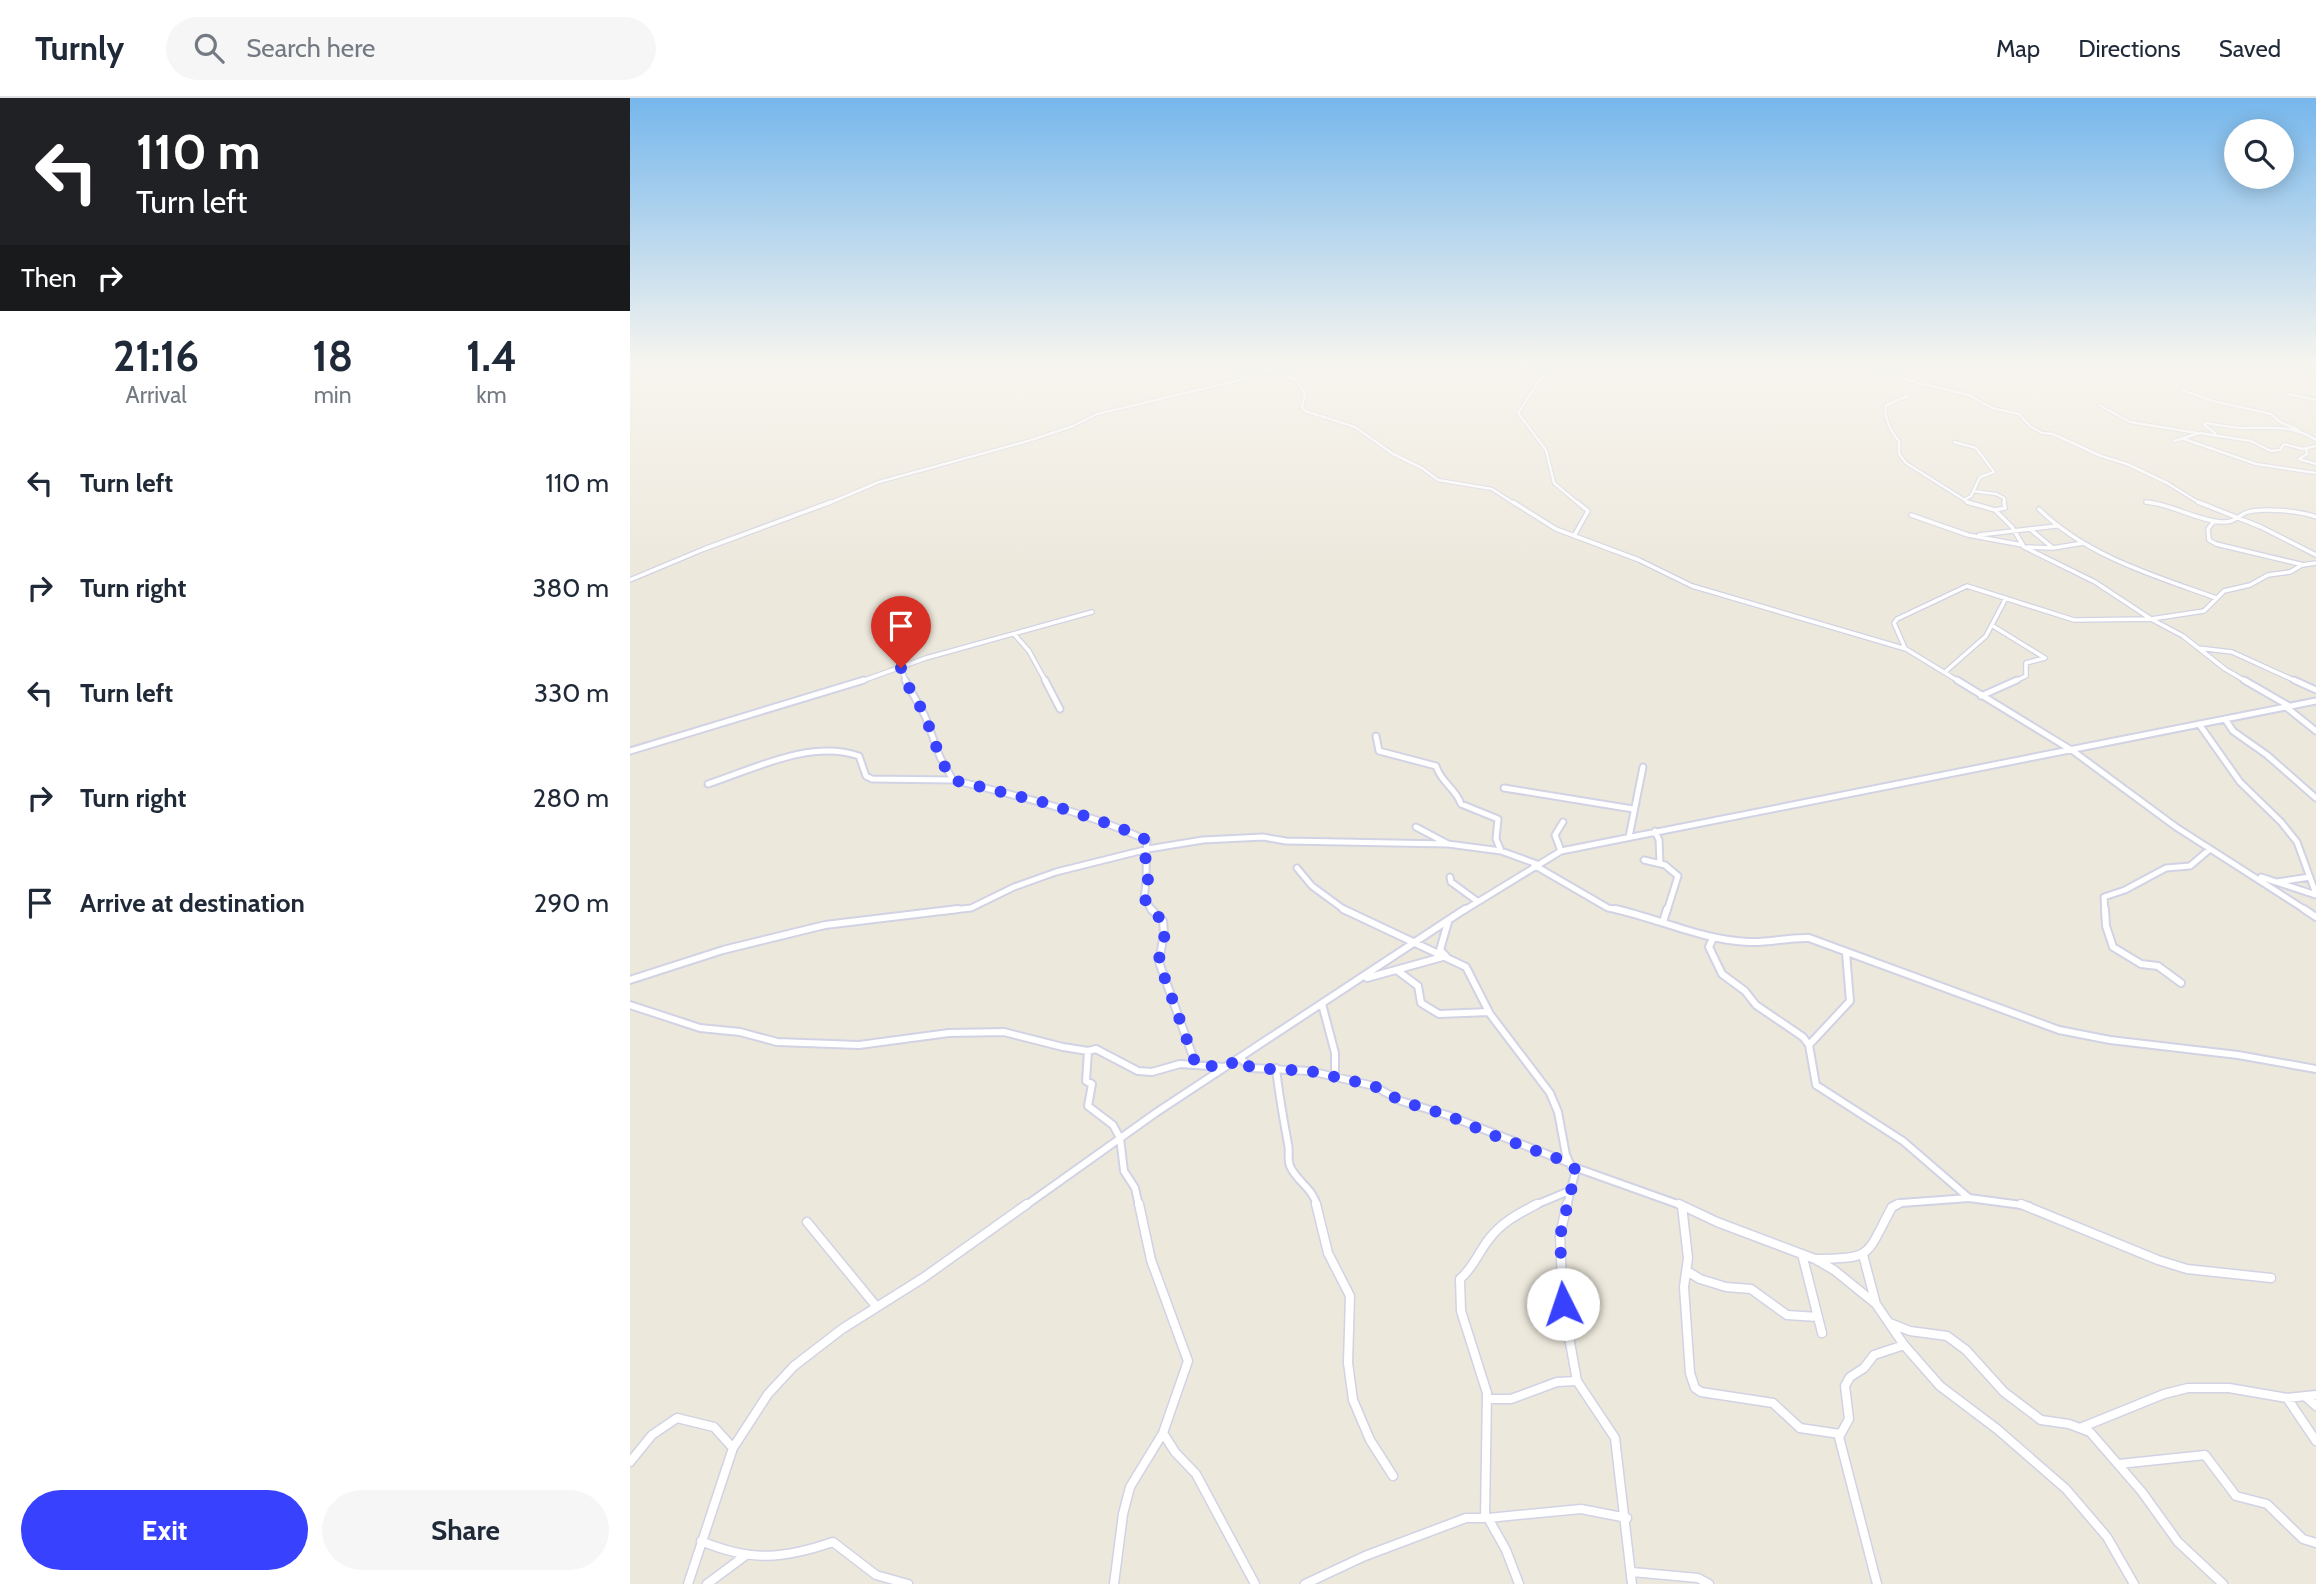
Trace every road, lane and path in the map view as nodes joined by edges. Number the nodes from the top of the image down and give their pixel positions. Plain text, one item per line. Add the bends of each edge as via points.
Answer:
1 (1051, 433) edge
2 (1364, 433) edge
3 (1533, 433) edge
4 (1892, 433) edge
5 (2046, 433) edge
6 (2199, 433) edge
7 (2203, 433) edge
8 (2216, 435) joint
9 (2183, 438) junction
10 (2174, 441) dead end
11 (1954, 442) dead end
12 (2316, 446) edge
13 (2306, 450) junction
14 (2316, 464) edge
15 (2316, 473) edge
16 (1973, 491) junction
17 (1964, 500) junction
18 (2146, 502) dead end
19 (2039, 509) dead end
20 (1994, 510) junction
21 (1911, 515) dead end
22 (2316, 517) edge
23 (2240, 520) junction
24 (2214, 521) junction
25 (2056, 526) junction
26 (2030, 529) junction
27 (2015, 532) junction
28 (1574, 536) junction
29 (1974, 536) junction
30 (2083, 543) junction
31 (2023, 546) junction
32 (2053, 548) junction
33 (2316, 555) edge
34 (2316, 564) edge
35 (2304, 565) junction
36 (630, 580) edge
37 (2006, 598) junction
38 (2216, 598) junction
39 (1092, 612) dead end
40 (2151, 619) junction
41 (1993, 626) junction
42 (1014, 634) junction
43 (2198, 648) junction
44 (1906, 649) junction
45 (901, 667) junction
46 (1945, 672) junction
47 (2316, 690) edge
48 (1981, 696) junction
49 (2316, 701) edge
50 (2287, 706) junction
51 (1060, 709) dead end
52 (2225, 719) junction
53 (2199, 724) junction
54 (2316, 731) edge
55 (1376, 736) dead end
56 (630, 751) edge
57 (2073, 751) junction
58 (1643, 767) dead end
59 (953, 780) junction
60 (708, 784) dead end
61 (1504, 788) dead end
62 (2316, 798) edge
63 (1633, 809) junction
64 (1563, 822) dead end
65 (1416, 827) dead end
66 (1655, 831) junction
67 (1629, 837) junction
68 (1448, 844) junction
69 (1148, 849) junction
70 (2210, 849) junction
71 (1501, 851) junction
72 (1561, 851) junction
73 (1644, 860) dead end
74 (1660, 863) junction
75 (1536, 864) junction
76 (1297, 868) dead end
77 (2254, 875) junction
78 (1450, 877) dead end
79 (2310, 877) junction
80 (2277, 882) junction
81 (2316, 895) edge
82 (1476, 901) junction
83 (2316, 917) edge
84 (1448, 921) junction
85 (1663, 922) junction
86 (1713, 938) junction
87 (1419, 942) junction
88 (1846, 953) junction
89 (1446, 956) junction
90 (1398, 971) junction
91 (1360, 979) junction
92 (630, 980) edge
93 (2181, 983) dead end
94 (1322, 1004) junction
95 (630, 1005) edge
96 (1489, 1012) junction
97 (1809, 1045) junction
98 (1088, 1051) junction
99 (1240, 1058) junction
100 (1196, 1065) junction
101 (1226, 1067) junction
102 (1276, 1068) junction
103 (2316, 1069) edge
104 (1335, 1076) junction
105 (1120, 1138) junction
106 (1567, 1162) junction
107 (1576, 1170) junction
108 (1569, 1191) junction
109 (1969, 1198) junction
110 (1682, 1206) junction
111 (807, 1222) dead end
112 (1802, 1254) junction
113 (1863, 1255) junction
114 (1815, 1259) junction
115 (1687, 1271) junction
116 (2271, 1278) dead end
117 (1876, 1304) junction
118 (876, 1306) junction
119 (1818, 1317) junction
120 (1887, 1322) junction
121 (1822, 1333) dead end
122 (1904, 1345) junction
123 (1577, 1381) junction
124 (2316, 1395) edge
125 (2305, 1396) junction
126 (2287, 1398) junction
127 (1487, 1399) junction
128 (2316, 1406) edge
129 (2080, 1428) junction
130 (1163, 1433) junction
131 (1840, 1434) junction
132 (2316, 1441) edge
133 (733, 1448) junction
134 (630, 1462) edge
135 (2119, 1464) junction
136 (1393, 1476) dead end
137 (1486, 1518) junction
138 (1627, 1518) junction
139 (701, 1541) junction
140 (2316, 1544) edge
141 (746, 1555) junction
142 (1632, 1572) junction
143 (688, 1584) edge
144 (707, 1584) edge
145 (908, 1584) edge
146 (1114, 1584) edge
147 (1255, 1584) edge
148 (1305, 1584) edge
149 (1519, 1584) edge
150 (1632, 1584) edge
151 (1709, 1584) edge
152 (1877, 1584) edge
153 (2134, 1584) edge
154 (2223, 1584) edge

1 - 36 street via 879,482
2 - 28 street via 1438,480 1490,489
3 - 28 street via 1546,450 1552,480 1588,511
4 - 17 street via 1899,441 1899,454 1922,475
5 - 23 street via 2127,464
6 - 9 street
7 - 8 street
8 - 13 street via 2272,451 2284,444
9 - 10 street
9 - 15 street via 2256,464
11 - 16 street via 1977,447 1994,472 1980,477
12 - 13 street
13 - 14 street via 2299,459
16 - 17 street
16 - 20 street via 2004,498 2005,509
17 - 20 street
18 - 24 street
19 - 25 street
20 - 27 street
21 - 29 street
22 - 23 street via 2298,510 2248,513
23 - 24 street
23 - 33 street
24 - 35 street via 2208,535 2216,544
25 - 26 street
25 - 30 street
26 - 27 street
26 - 32 street
27 - 29 street
27 - 31 street
28 - 44 street via 1692,586
29 - 31 street
30 - 32 street
30 - 38 street
31 - 32 street
31 - 40 street via 2095,582
34 - 35 street
35 - 38 street via 2224,591
37 - 40 street via 2074,620
37 - 41 street
37 - 44 street via 1967,586 1902,616 1894,623
38 - 40 street via 2204,611
39 - 42 street
40 - 43 street
41 - 46 street
41 - 48 street via 2045,658 2026,663 2026,676
42 - 45 street
42 - 51 street via 1031,654
43 - 47 street via 2232,652
43 - 50 street
44 - 46 street
45 - 56 street
45 - 59 street via 927,720 937,754
46 - 48 street
48 - 57 street
49 - 50 street
50 - 52 street
50 - 54 street
52 - 53 street
52 - 62 street via 2233,731
53 - 57 street
53 - 79 street via 2240,782 2289,832 2303,853
55 - 71 street via 1379,751 1436,766 1441,780 1457,793 1461,804 1498,819 1496,839
57 - 66 street
57 - 70 street
58 - 63 street
59 - 60 street via 872,779 866,776 859,756 845,750 803,756
59 - 69 street via 1118,827 1147,840
61 - 63 street
63 - 67 street
64 - 72 street via 1555,835
65 - 68 street
66 - 67 street
66 - 74 street
67 - 72 street
68 - 69 street via 1263,837
68 - 71 street
69 - 92 street via 1056,872 971,908 825,925 723,950
69 - 100 street via 1144,897 1163,921 1159,962
70 - 77 street
70 - 93 street via 2190,866 2166,868 2104,897 2113,947 2141,964 2158,966
71 - 75 street
72 - 75 street
73 - 74 street
74 - 85 street via 1678,876
75 - 82 street
75 - 85 street via 1608,908
76 - 87 street via 1337,907 1369,925
77 - 80 street
77 - 83 street
78 - 82 street
79 - 80 street
79 - 81 street
80 - 81 street
82 - 84 street
84 - 87 street
84 - 89 street via 1440,950
85 - 86 street
86 - 88 street via 1750,942 1801,937
86 - 97 street via 1709,947 1722,974
87 - 89 street
87 - 91 street
88 - 97 street via 1850,1001
88 - 103 street via 2069,1032
89 - 90 street
89 - 96 street via 1467,968
90 - 91 street
90 - 96 street via 1418,986 1420,1001 1433,1012
91 - 94 street
94 - 99 street
94 - 104 street via 1335,1053
95 - 98 street via 700,1028 777,1042 859,1045 949,1033 1004,1032
96 - 106 street via 1546,1086 1564,1128
97 - 109 street via 1816,1085 1874,1120
98 - 100 street via 1100,1051 1138,1071
98 - 105 street via 1086,1081 1092,1084 1088,1107 1113,1125
99 - 101 street
99 - 102 street via 1251,1068
100 - 101 street
101 - 105 street
102 - 104 street
102 - 136 street via 1288,1162 1314,1194 1328,1253 1350,1296 1348,1368 1355,1403 1372,1446
104 - 106 street via 1374,1086 1401,1101
105 - 118 street via 923,1278
105 - 130 street via 1124,1171 1133,1181 1152,1260 1188,1361
106 - 107 street
107 - 108 street
107 - 110 street
108 - 123 street via 1560,1236 1560,1287
108 - 127 street via 1506,1220 1460,1279 1461,1315 1483,1371
109 - 113 street via 1892,1207 1871,1250
109 - 116 street via 2027,1205 2187,1269
110 - 112 street
110 - 115 street
111 - 118 street
112 - 114 street
112 - 119 street
113 - 114 street
113 - 117 street
114 - 117 street
115 - 119 street via 1726,1287 1751,1289 1787,1315
115 - 131 street via 1685,1302 1695,1388 1773,1403 1800,1428
117 - 120 street
118 - 133 street via 794,1366 768,1394
119 - 121 street
120 - 122 street
120 - 129 street via 1910,1331 1947,1336 2032,1414
122 - 131 street via 1874,1355 1850,1377 1845,1386 1849,1419
122 - 153 street via 1940,1386 2066,1489 2106,1536
123 - 127 street via 1557,1382 1511,1399
123 - 138 street via 1615,1438
124 - 125 street
125 - 126 street
125 - 128 street
126 - 129 street via 2229,1388 2188,1388
126 - 132 street
127 - 137 street
129 - 135 street
130 - 146 street via 1130,1487
130 - 147 street via 1196,1474
131 - 152 street
133 - 134 street via 714,1427 677,1418 652,1435
133 - 139 street
135 - 140 street via 2205,1455 2236,1496 2267,1504 2303,1539
135 - 154 street via 2178,1542
137 - 138 street via 1581,1509
137 - 148 street via 1466,1518
137 - 149 street via 1509,1555
138 - 142 street
139 - 141 street
139 - 143 street
141 - 144 street
141 - 145 street via 796,1555 833,1542 876,1576
142 - 150 street
142 - 151 street via 1698,1578

